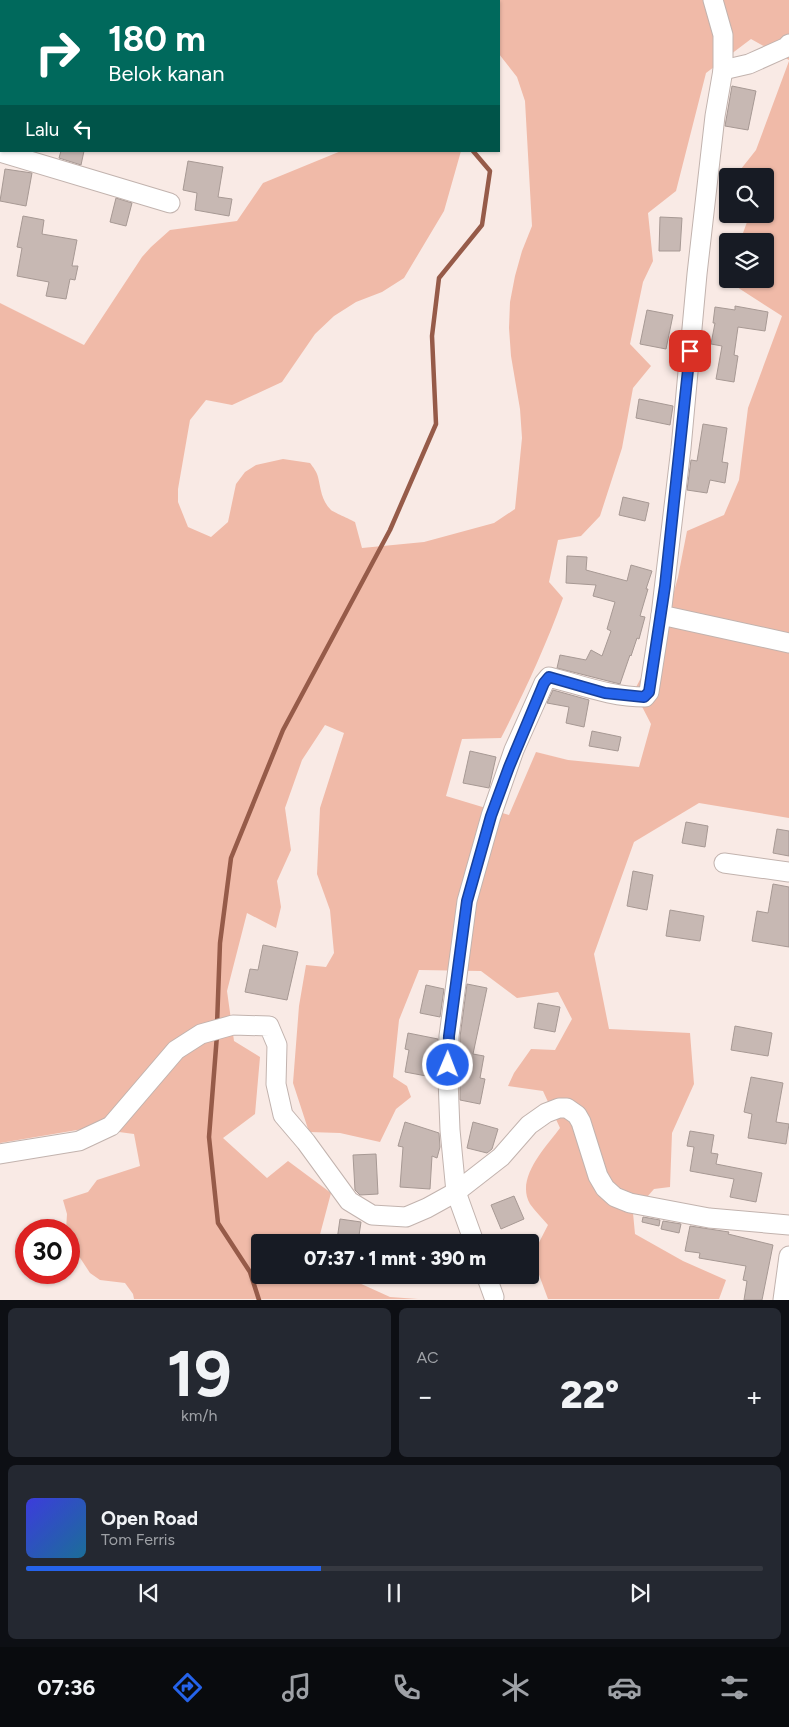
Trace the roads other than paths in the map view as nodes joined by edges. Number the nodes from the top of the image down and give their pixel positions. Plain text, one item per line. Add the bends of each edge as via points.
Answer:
1 (714, 0) edge
2 (789, 44) edge
3 (723, 70) junction
4 (0, 152) edge
5 (170, 203) dead end
6 (662, 615) junction
7 (789, 643) edge
8 (724, 863) dead end
9 (789, 872) edge
10 (0, 1154) edge
11 (456, 1192) junction
12 (789, 1225) edge
13 (471, 1234) edge
14 (789, 1256) edge
15 (489, 1284) edge
16 (494, 1297) dead end
17 (784, 1300) edge

1 - 3 street via 723,35
2 - 3 street via 749,64
3 - 6 street via 697,274
4 - 5 street
6 - 7 street
6 - 11 street via 649,692 644,697 605,693 549,677 514,750 467,901 449,1036 450,1130
8 - 9 street
10 - 11 street via 79,1141 111,1126 176,1050 201,1034 233,1025 269,1026 277,1045 276,1084 283,1115 349,1201 372,1215 406,1217
11 - 12 street via 501,1157 529,1125 546,1113 567,1108 581,1122 598,1176 615,1198 709,1218
11 - 13 street
14 - 17 street
15 - 16 street

